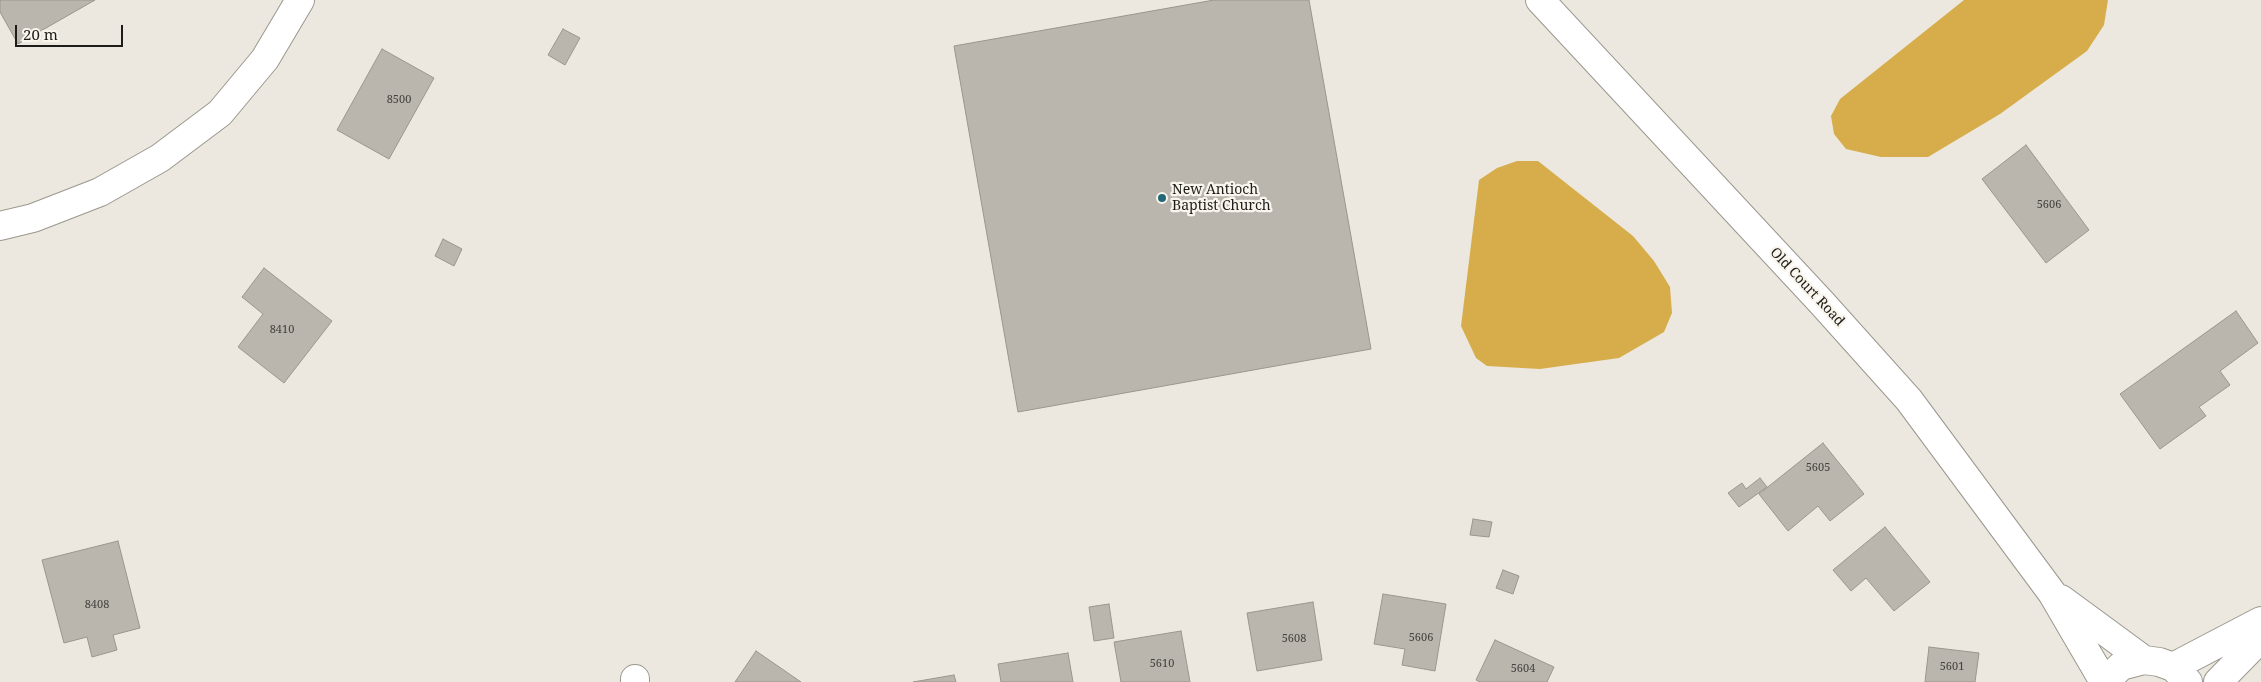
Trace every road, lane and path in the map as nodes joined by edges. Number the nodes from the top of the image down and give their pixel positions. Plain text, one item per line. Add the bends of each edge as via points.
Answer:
1 (300, 0) edge
2 (1540, 0) edge
3 (0, 226) edge
4 (2052, 592) junction
5 (2261, 621) edge
6 (2261, 638) edge
7 (2144, 660) junction
8 (2181, 675) edge
9 (2104, 682) edge
10 (2218, 682) edge

1 - 3 main road via 265,59 220,113 168,153 100,192 33,218
2 - 4 main road, Old Court Road via 1822,302 1908,400
4 - 7 main road, Old Court Road
4 - 9 main road, Old Court Road
5 - 8 main road
6 - 10 main road
7 - 8 main road via 2159,662
7 - 9 main road via 2122,666

